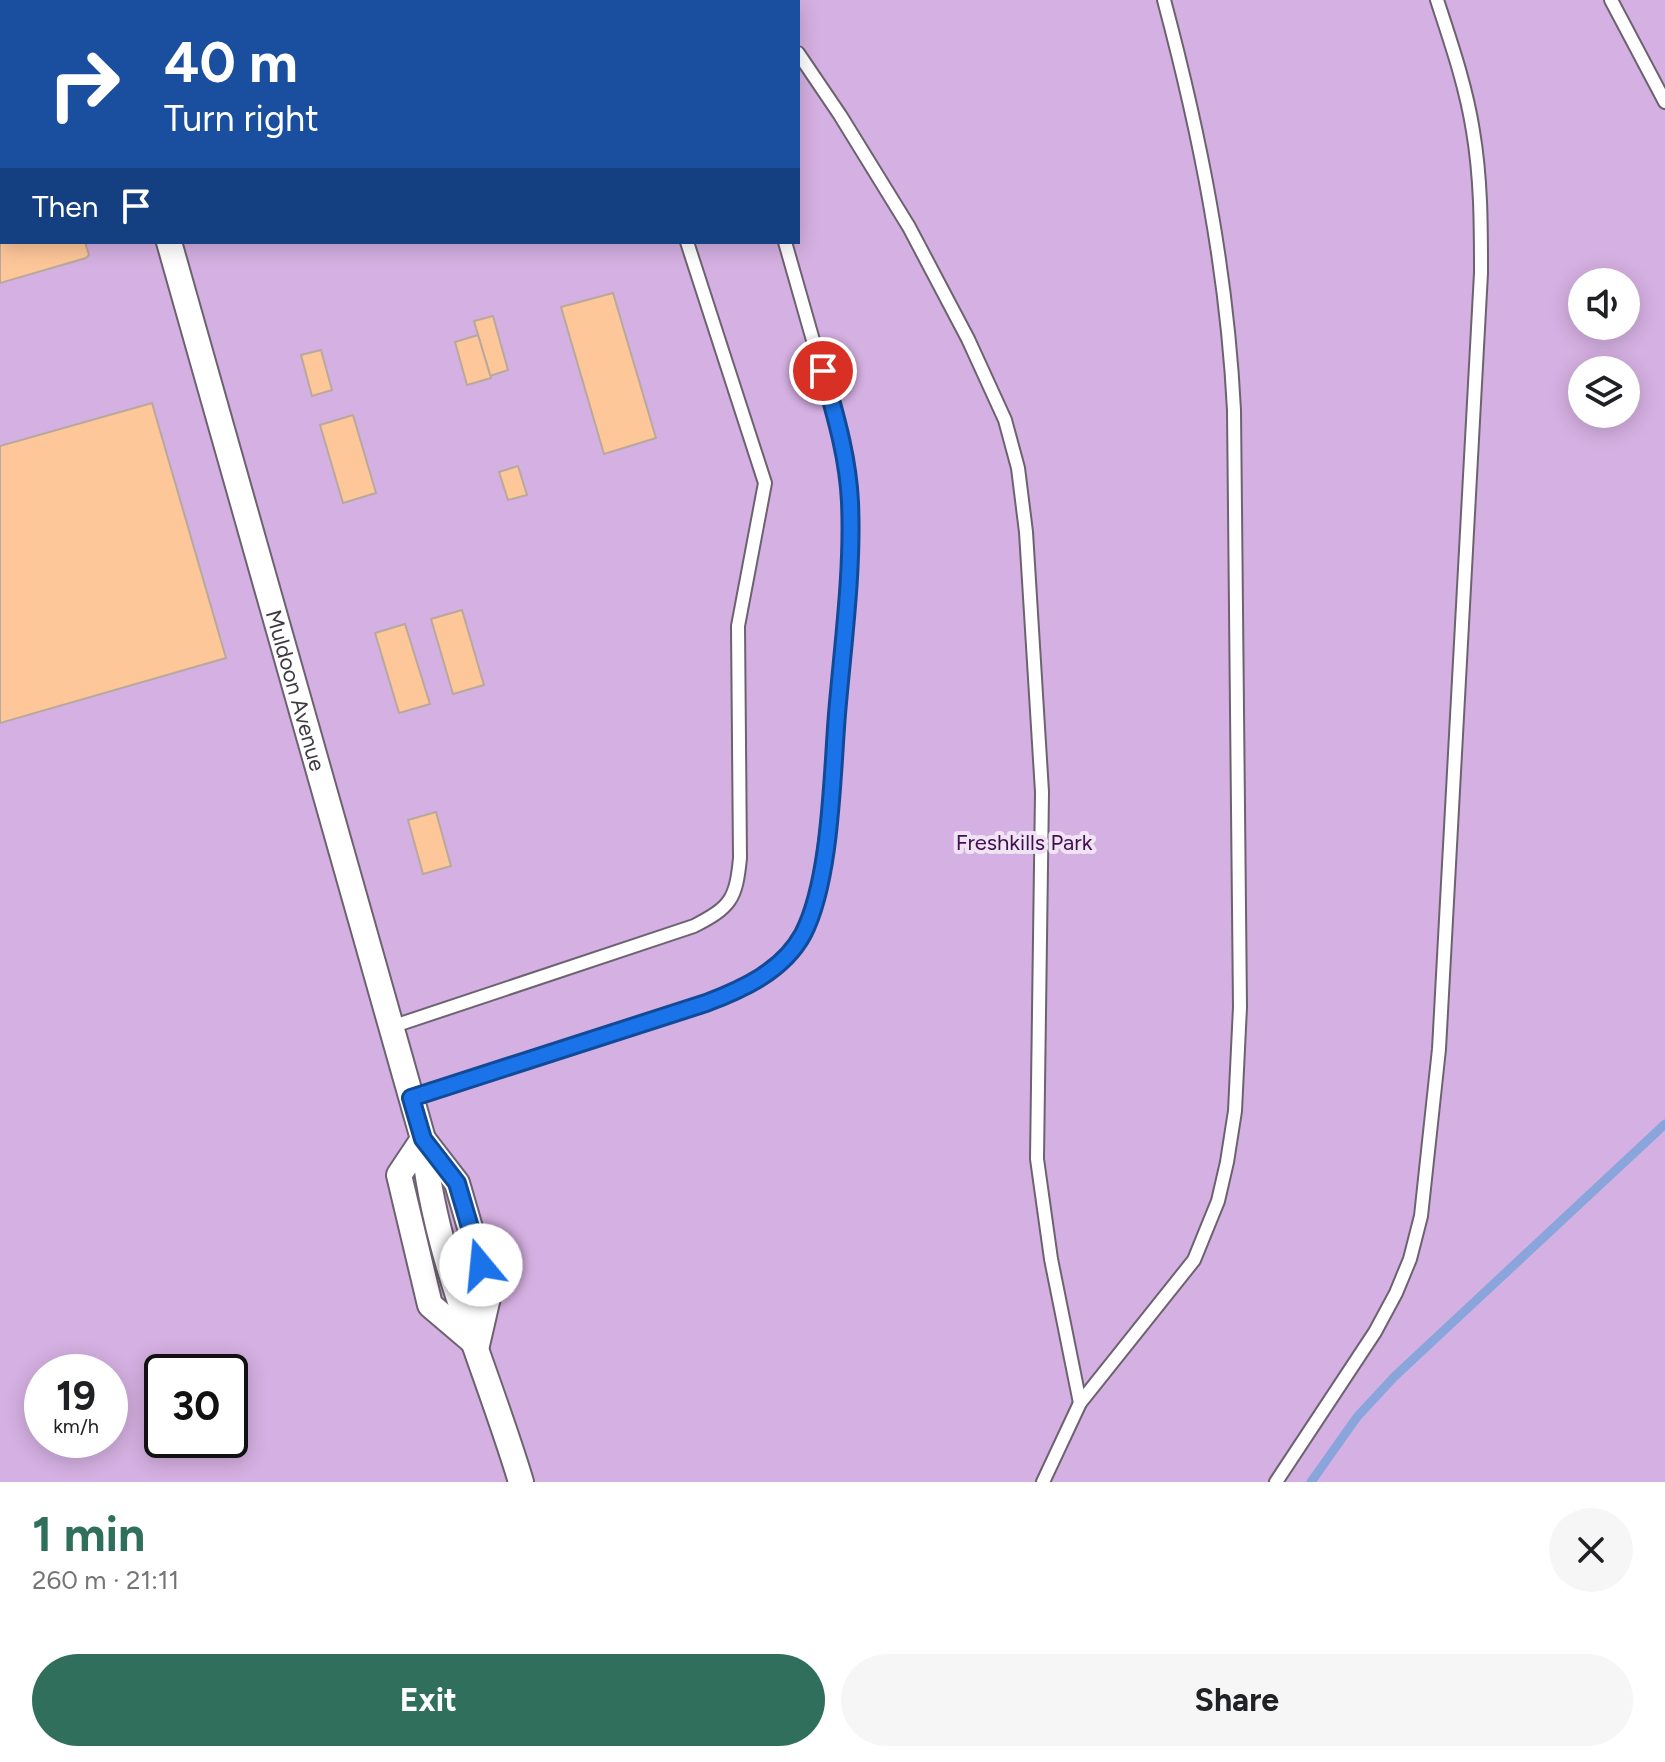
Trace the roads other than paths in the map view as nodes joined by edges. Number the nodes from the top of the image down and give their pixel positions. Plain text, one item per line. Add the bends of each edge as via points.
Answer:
1 (1164, 0) edge
2 (1437, 0) edge
3 (1611, 0) edge
4 (800, 56) edge
5 (1665, 102) edge
6 (170, 244) edge
7 (688, 244) edge
8 (786, 244) edge
9 (391, 1027) junction
10 (411, 1098) junction
11 (423, 1139) junction
12 (477, 1345) junction
13 (1080, 1403) junction
14 (521, 1482) edge
15 (1043, 1482) edge
16 (1276, 1482) edge

1 - 13 lane via 1204,166 1231,345 1240,1007 1236,1098 1218,1201 1194,1260
2 - 16 lane via 1473,132 1481,273 1439,1049 1426,1184 1410,1259 1396,1293 1352,1370
3 - 5 lane
4 - 13 lane via 909,227 1005,420 1018,468 1042,792 1037,1159
6 - 9 street, Muldoon Avenue
7 - 9 lane via 765,483 738,626 740,858 732,898 719,913 694,926
8 - 10 lane via 844,449 850,501 829,812 818,897 802,936 780,964 746,987
9 - 10 street, Muldoon Avenue
10 - 11 street, Muldoon Avenue
11 - 12 street, Muldoon Avenue via 426,1177 455,1291
11 - 12 street, Muldoon Avenue via 457,1183 489,1293
12 - 14 street, Muldoon Avenue
13 - 15 lane

